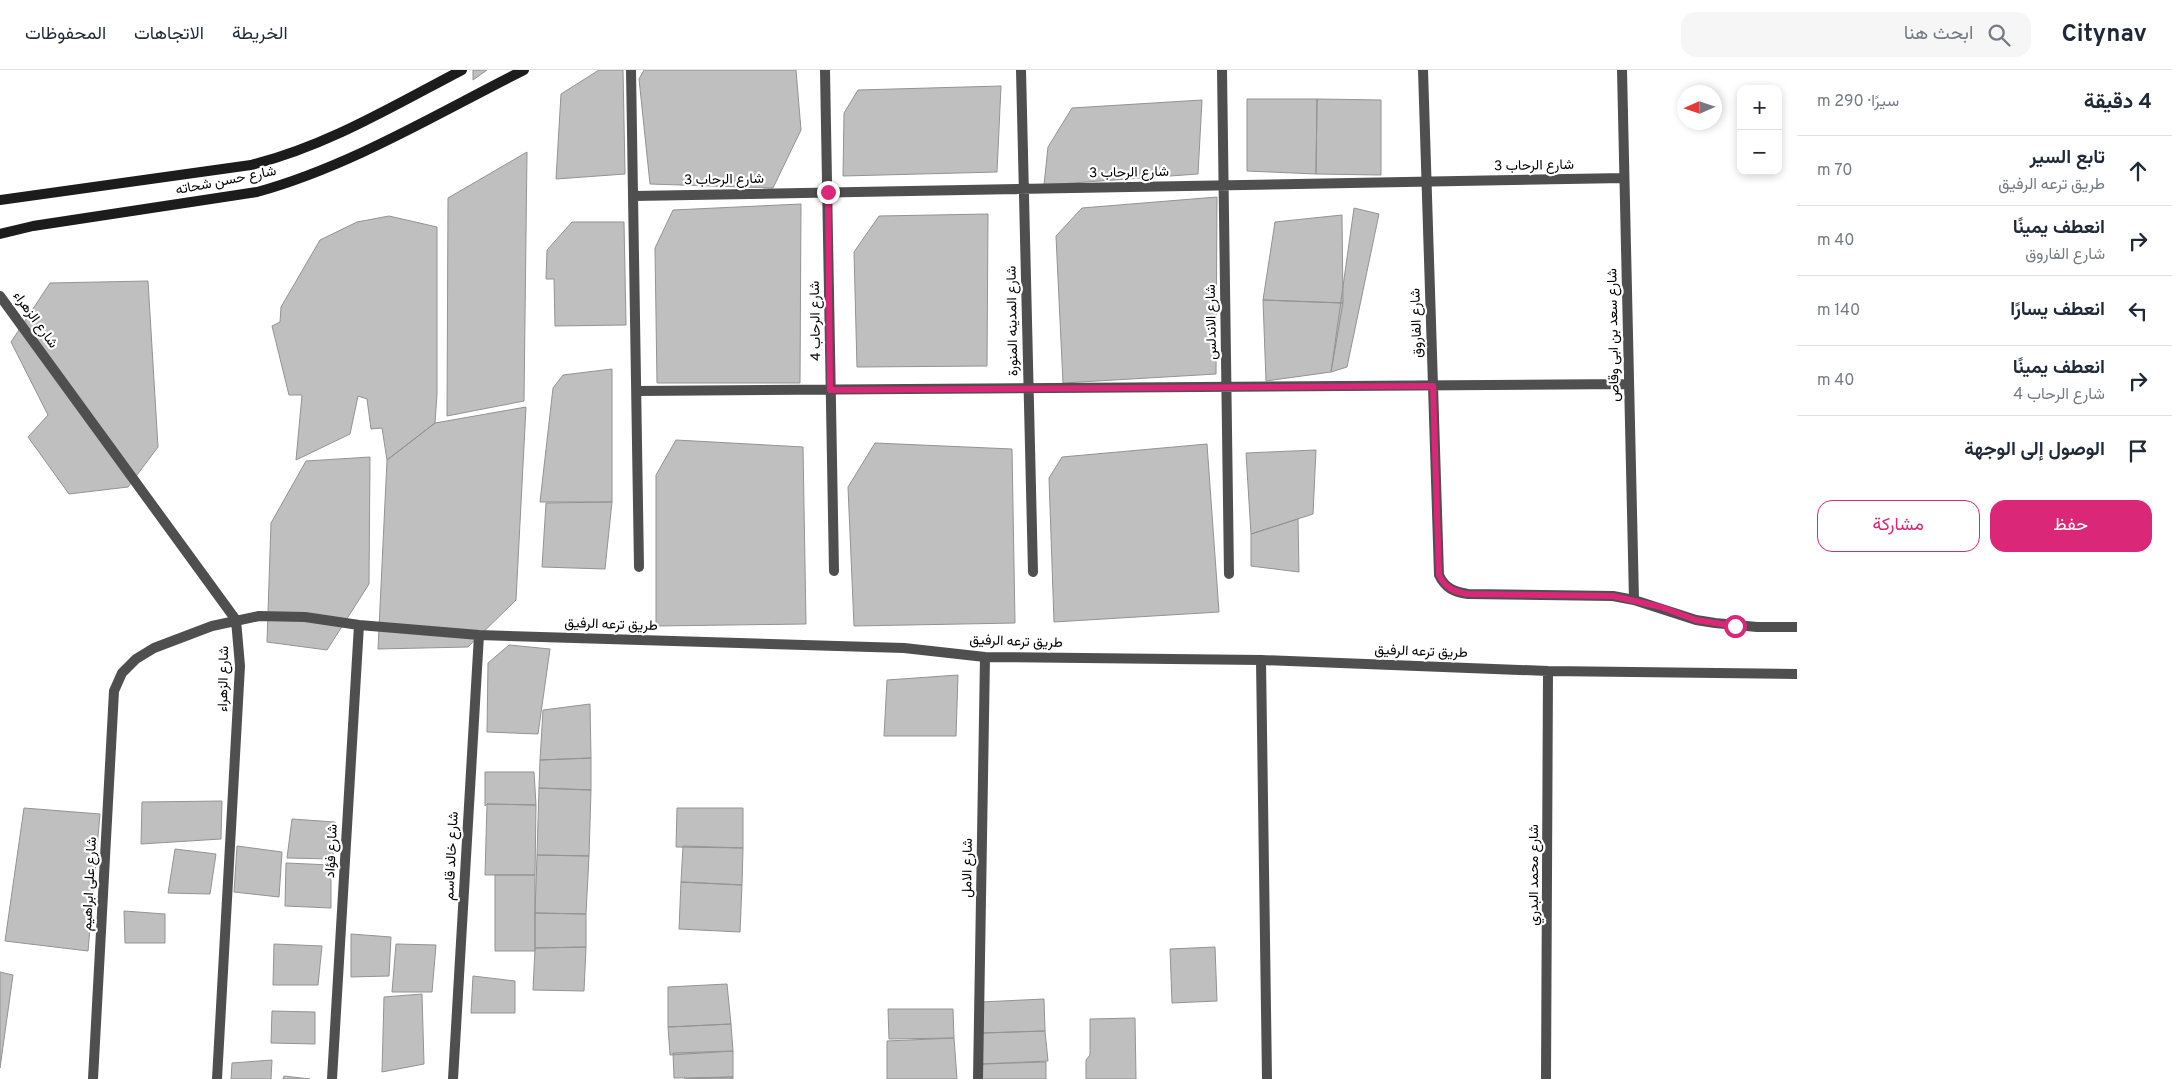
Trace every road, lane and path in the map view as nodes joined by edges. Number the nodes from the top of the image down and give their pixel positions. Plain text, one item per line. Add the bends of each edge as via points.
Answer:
1 (462, 70) edge
2 (524, 70) edge
3 (631, 70) edge
4 (825, 70) edge
5 (1021, 70) edge
6 (1222, 70) edge
7 (1423, 70) edge
8 (1622, 70) edge
9 (1624, 178) junction
10 (1427, 181) junction
11 (1224, 185) junction
12 (1024, 189) junction
13 (828, 192) junction
14 (634, 196) junction
15 (0, 200) edge
16 (0, 234) edge
17 (0, 296) edge
18 (1628, 384) junction
19 (1433, 386) junction
20 (1226, 387) junction
21 (1029, 389) junction
22 (830, 390) junction
23 (637, 392) junction
24 (639, 567) dead end
25 (834, 571) dead end
26 (1033, 572) dead end
27 (1229, 574) dead end
28 (1634, 600) junction
29 (236, 620) junction
30 (359, 625) junction
31 (1797, 628) edge
32 (479, 635) junction
33 (985, 657) junction
34 (1261, 660) junction
35 (1548, 671) junction
36 (1797, 674) edge
37 (114, 691) joint
38 (93, 1079) edge
39 (217, 1079) edge
40 (332, 1079) edge
41 (453, 1079) edge
42 (978, 1079) edge
43 (1268, 1079) edge
44 (1546, 1079) edge

1 - 15 main road, شارع حسن شحاته via 332,138 279,158 251,165
2 - 16 main road, شارع حسن شحاته via 342,161 287,183 257,192 33,226
3 - 14 street
4 - 13 street, شارع الرحاب 4
5 - 12 street, شارع المدينه المنورة
6 - 11 street, شارع الاندلس
7 - 10 street, شارع الفاروق
8 - 9 street, شارع سعد بن ابى وقاص
9 - 10 street, شارع الرحاب 3
9 - 18 street, شارع سعد بن ابى وقاص
10 - 11 street, شارع الرحاب 3
10 - 19 street, شارع الفاروق
11 - 12 street, شارع الرحاب 3
11 - 20 street, شارع الاندلس
12 - 13 street, شارع الرحاب 3
12 - 21 street, شارع المدينه المنورة
13 - 14 street, شارع الرحاب 3
13 - 22 street, شارع الرحاب 4
14 - 23 street
17 - 29 street, شارع الزهراء
18 - 19 street
18 - 28 street, شارع سعد بن ابى وقاص
19 - 20 street
19 - 28 street, شارع الفاروق via 1439,575 1443,583 1450,589 1468,594 1613,596
20 - 21 street
20 - 27 street, شارع الاندلس
21 - 22 street
21 - 26 street, شارع المدينه المنورة
22 - 23 street
22 - 25 street, شارع الرحاب 4
23 - 24 street
28 - 31 street via 1696,620 1750,627
29 - 30 street, طريق ترعه الرفيق via 259,616 305,617
29 - 37 street, طريق ترعه الرفيق via 154,648 122,673
29 - 39 street, شارع الزهراء via 240,666
30 - 32 street, طريق ترعه الرفيق
30 - 40 street, شارع فؤاد
32 - 33 street, طريق ترعه الرفيق via 904,648
32 - 41 street, شارع خالد قاسم
33 - 34 street, طريق ترعه الرفيق
33 - 42 street, شارع الامل
34 - 35 street, طريق ترعه الرفيق
34 - 43 street
35 - 36 street, طريق ترعه الرفيق
35 - 44 street, شارع محمد البدري
37 - 38 street, شارع على ابراهيم

